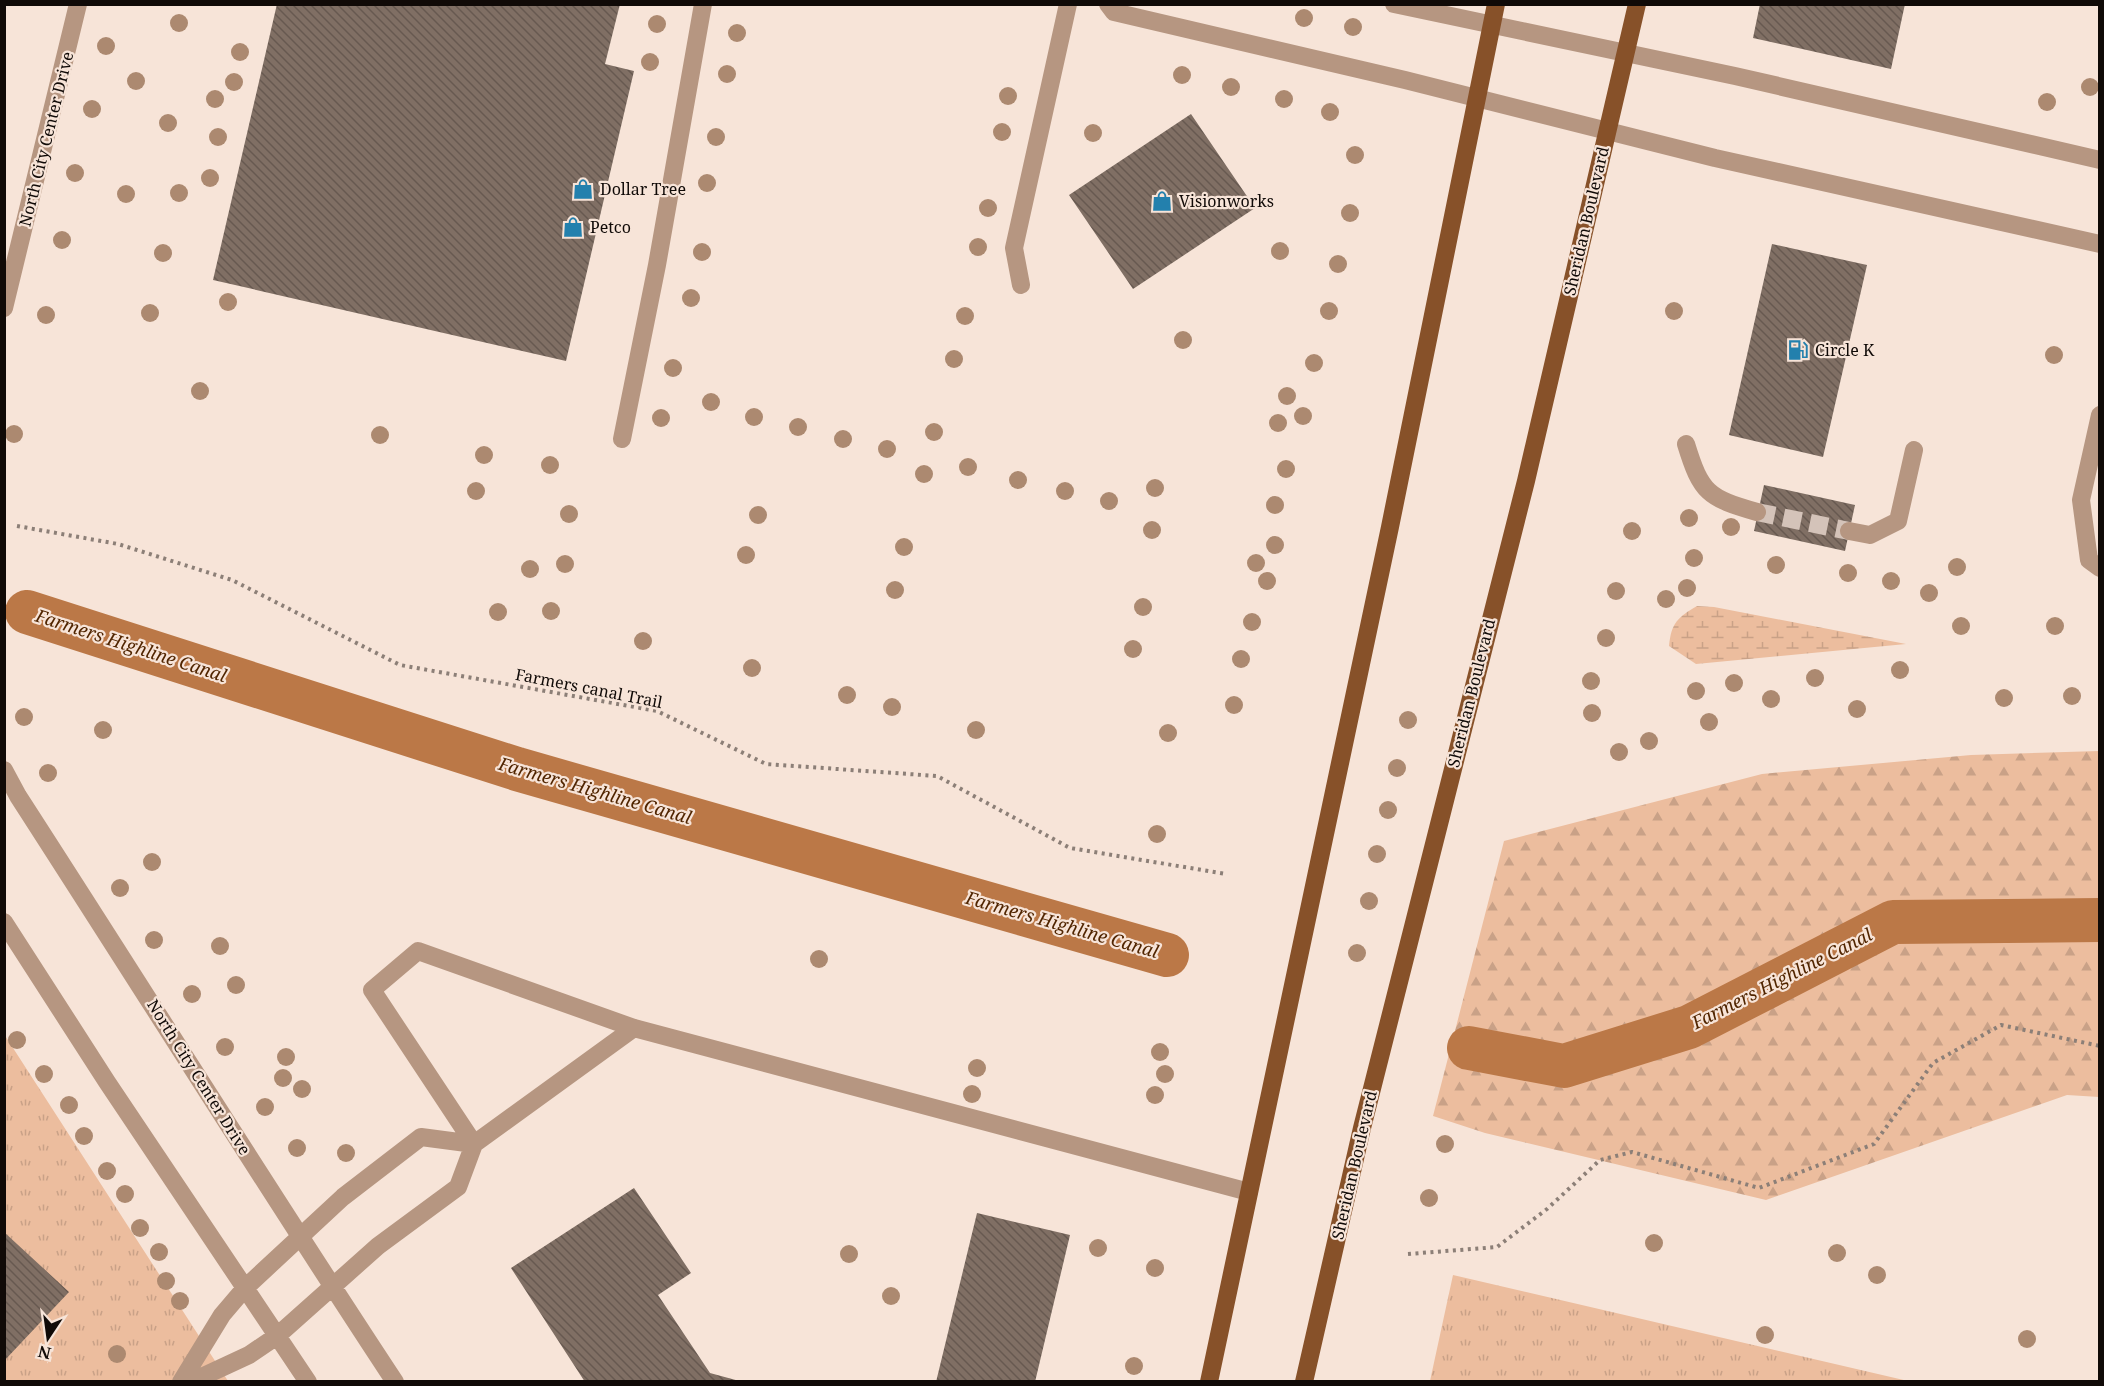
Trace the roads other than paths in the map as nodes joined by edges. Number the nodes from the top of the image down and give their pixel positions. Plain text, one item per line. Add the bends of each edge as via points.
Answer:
1 (78, 4) edge
2 (703, 4) edge
3 (1068, 4) edge
4 (1108, 4) edge
5 (1394, 4) edge
6 (1496, 4) edge
7 (1637, 4) edge
8 (1492, 25) junction
9 (1626, 53) junction
10 (1477, 99) junction
11 (1608, 130) junction
12 (2100, 160) edge
13 (2100, 244) edge
14 (1021, 285) dead end
15 (4, 308) edge
16 (2100, 415) edge
17 (622, 439) dead end
18 (1686, 444) dead end
19 (1914, 450) dead end
20 (1757, 512) tunnel mouth
21 (1849, 531) tunnel mouth
22 (2100, 568) edge
23 (4, 770) edge
24 (4, 922) edge
25 (634, 1028) junction
26 (474, 1144) junction
27 (1249, 1192) junction
28 (299, 1237) junction
29 (332, 1286) junction
30 (245, 1288) junction
31 (277, 1336) junction
32 (181, 1382) edge
33 (191, 1382) edge
34 (308, 1382) edge
35 (395, 1382) edge
36 (1209, 1382) edge
37 (1304, 1382) edge

1 - 15 street, North City Center Drive
2 - 17 street
3 - 14 street via 1014,248
4 - 10 street via 1114,12
5 - 8 street
6 - 8 main road
7 - 9 main road, Sheridan Boulevard
8 - 9 street
8 - 10 main road
9 - 11 main road, Sheridan Boulevard
9 - 12 street
10 - 11 street
10 - 27 main road
11 - 13 street via 1715,158
11 - 37 main road, Sheridan Boulevard via 1526,481 1362,1128
16 - 22 street via 2081,500 2089,560
18 - 20 street via 1697,479 1722,502
19 - 21 street via 1898,521 1870,535
23 - 28 street, North City Center Drive
24 - 30 street
25 - 26 street
25 - 26 street via 418,951 372,990
25 - 27 street
26 - 28 street via 421,1137
26 - 29 street via 458,1187 378,1246
27 - 36 main road
28 - 29 street, North City Center Drive
28 - 30 street
29 - 31 street
29 - 35 street, North City Center Drive
30 - 31 street
30 - 32 street via 222,1315
31 - 33 street via 249,1355
31 - 34 street

